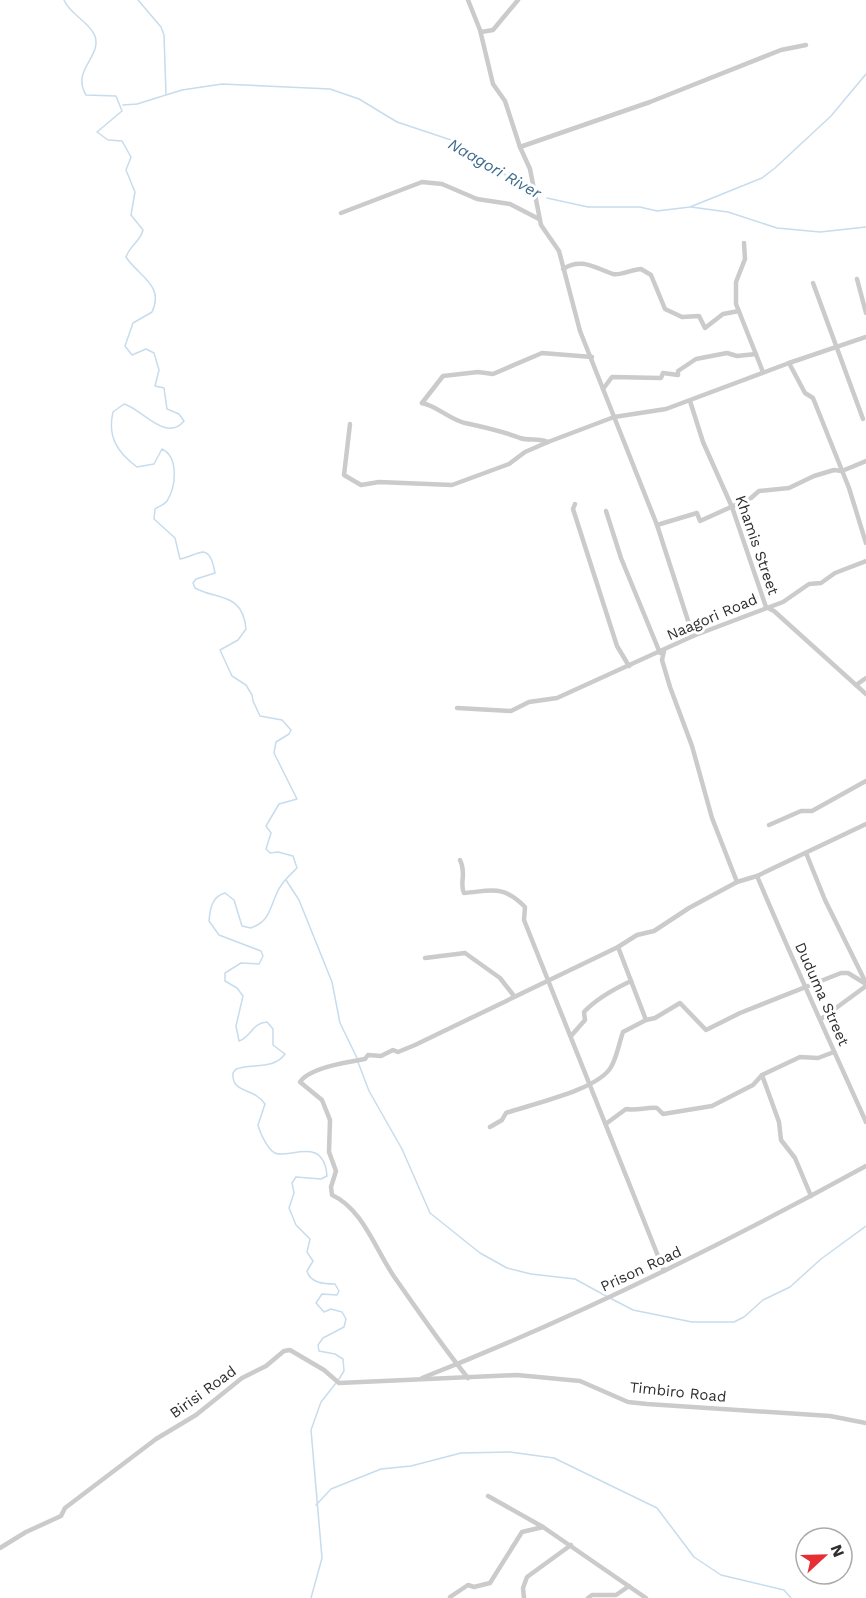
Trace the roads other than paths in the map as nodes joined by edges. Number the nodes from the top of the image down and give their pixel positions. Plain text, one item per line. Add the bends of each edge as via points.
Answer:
1 (468, 0) edge
2 (518, 0) edge
3 (481, 32) junction
4 (806, 45) dead end
5 (520, 147) junction
6 (340, 213) dead end
7 (539, 219) junction
8 (744, 243) dead end
9 (563, 269) junction
10 (857, 279) dead end
11 (813, 283) dead end
12 (738, 311) junction
13 (866, 312) edge
14 (866, 337) edge
15 (836, 345) junction
16 (756, 354) junction
17 (592, 357) junction
18 (789, 363) junction
19 (763, 372) junction
20 (603, 389) junction
21 (690, 401) junction
22 (614, 417) junction
23 (863, 419) dead end
24 (350, 424) dead end
25 (548, 442) junction
26 (866, 461) edge
27 (842, 471) junction
28 (574, 504) dead end
29 (732, 507) junction
30 (606, 511) dead end
31 (657, 525) junction
32 (866, 543) edge
33 (866, 561) edge
34 (766, 607) junction
35 (693, 636) junction
36 (660, 653) junction
37 (629, 666) junction
38 (866, 678) edge
39 (855, 685) junction
40 (866, 694) edge
41 (457, 708) dead end
42 (866, 781) edge
43 (866, 824) edge
44 (769, 825) dead end
45 (806, 853) junction
46 (460, 860) dead end
47 (758, 876) junction
48 (737, 882) junction
49 (618, 947) junction
50 (425, 958) dead end
51 (548, 979) junction
52 (631, 981) junction
53 (866, 984) edge
54 (805, 988) junction
55 (514, 996) junction
56 (821, 1019) junction
57 (646, 1020) junction
58 (571, 1035) junction
59 (834, 1052) junction
60 (762, 1075) junction
61 (590, 1083) junction
62 (866, 1122) edge
63 (607, 1123) junction
64 (490, 1126) dead end
65 (866, 1166) edge
66 (811, 1196) junction
67 (664, 1271) junction
68 (457, 1364) junction
69 (468, 1378) junction
70 (418, 1379) junction
71 (866, 1423) edge
72 (488, 1496) dead end
73 (543, 1527) junction
74 (571, 1545) junction
75 (0, 1548) edge
76 (629, 1586) junction
77 (450, 1597) edge
78 (525, 1598) edge
79 (588, 1598) edge
80 (646, 1598) edge

1 - 3 street
2 - 3 street via 493,30
3 - 5 street via 493,84 505,101
4 - 5 street via 781,50 650,102
5 - 7 street via 530,169
6 - 7 street via 422,182 442,184 477,199 510,204
7 - 9 street via 559,251
8 - 12 street via 745,259 736,282
9 - 12 street via 571,264 597,265 615,275 641,269 651,275 665,309 682,317 699,316 705,328 723,314
9 - 17 street via 570,302
10 - 13 street
11 - 15 street
12 - 16 street
14 - 15 street
15 - 18 street
15 - 23 street
16 - 19 street
16 - 20 street via 696,358 678,375 663,374 661,378 612,377
17 - 20 street
17 - 25 street via 542,352 493,374 443,376 422,403 462,422
18 - 19 street
18 - 27 street via 805,393 813,398
19 - 21 street
20 - 22 street
21 - 22 street
21 - 29 street, Khamis Street via 703,442
22 - 25 street
22 - 31 street
24 - 25 street via 344,475 361,485 452,485 509,464
26 - 27 street
27 - 29 street via 814,476 789,488 759,491
27 - 32 street
28 - 37 street via 587,560 607,608 617,646
29 - 31 street via 700,521 697,513
29 - 34 street, Khamis Street
30 - 36 street
31 - 35 street
33 - 34 street, Naagori Road
34 - 35 street, Naagori Road
34 - 39 street, Khamis Street
35 - 36 street, Naagori Road
36 - 37 street, Naagori Road
36 - 48 street via 693,746 711,818
37 - 41 street, Naagori Road via 556,698 529,702 511,711
38 - 39 street
39 - 40 street, Khamis Street
42 - 44 street via 812,811 801,811
43 - 45 street
45 - 47 street
45 - 53 street
46 - 51 street via 464,893 495,888 525,907 524,920
47 - 48 street
47 - 54 street, Duduma Street
48 - 49 street via 654,931 636,935
49 - 51 street
49 - 52 street
50 - 55 street via 465,953 500,978
51 - 55 street
51 - 58 street
52 - 57 street
52 - 58 street via 607,992 588,1008 585,1020
53 - 54 street via 841,973
53 - 56 street
54 - 56 street, Duduma Street
54 - 57 street via 731,1016 706,1030 680,1003
55 - 68 street via 398,1052 368,1055 335,1067 326,1065 300,1082 322,1100 330,1120 328,1152 336,1171 332,1195 359,1219
56 - 59 street, Duduma Street
57 - 61 street via 623,1032 611,1066
58 - 61 street
59 - 60 street via 818,1058 800,1057
59 - 62 street, Duduma Street
60 - 63 street via 753,1085 698,1110 663,1114 657,1108 626,1109
60 - 66 street via 779,1122 781,1140 795,1158
61 - 63 street
61 - 64 street via 506,1113
63 - 67 street
65 - 66 street, Prison Road
66 - 67 street, Prison Road
67 - 68 street, Prison Road
68 - 69 street
68 - 70 street, Prison Road
69 - 70 street, Timbiro Road
69 - 71 street, Timbiro Road via 517,1375 567,1379 628,1402 830,1416
70 - 75 street, Birisi Road via 339,1383 300,1354 284,1351 165,1434 65,1508 61,1516
72 - 73 street
73 - 74 street
73 - 77 street via 522,1532 490,1582 474,1587 468,1584
74 - 76 street
74 - 78 street via 527,1578
76 - 79 street via 616,1596
76 - 80 street

